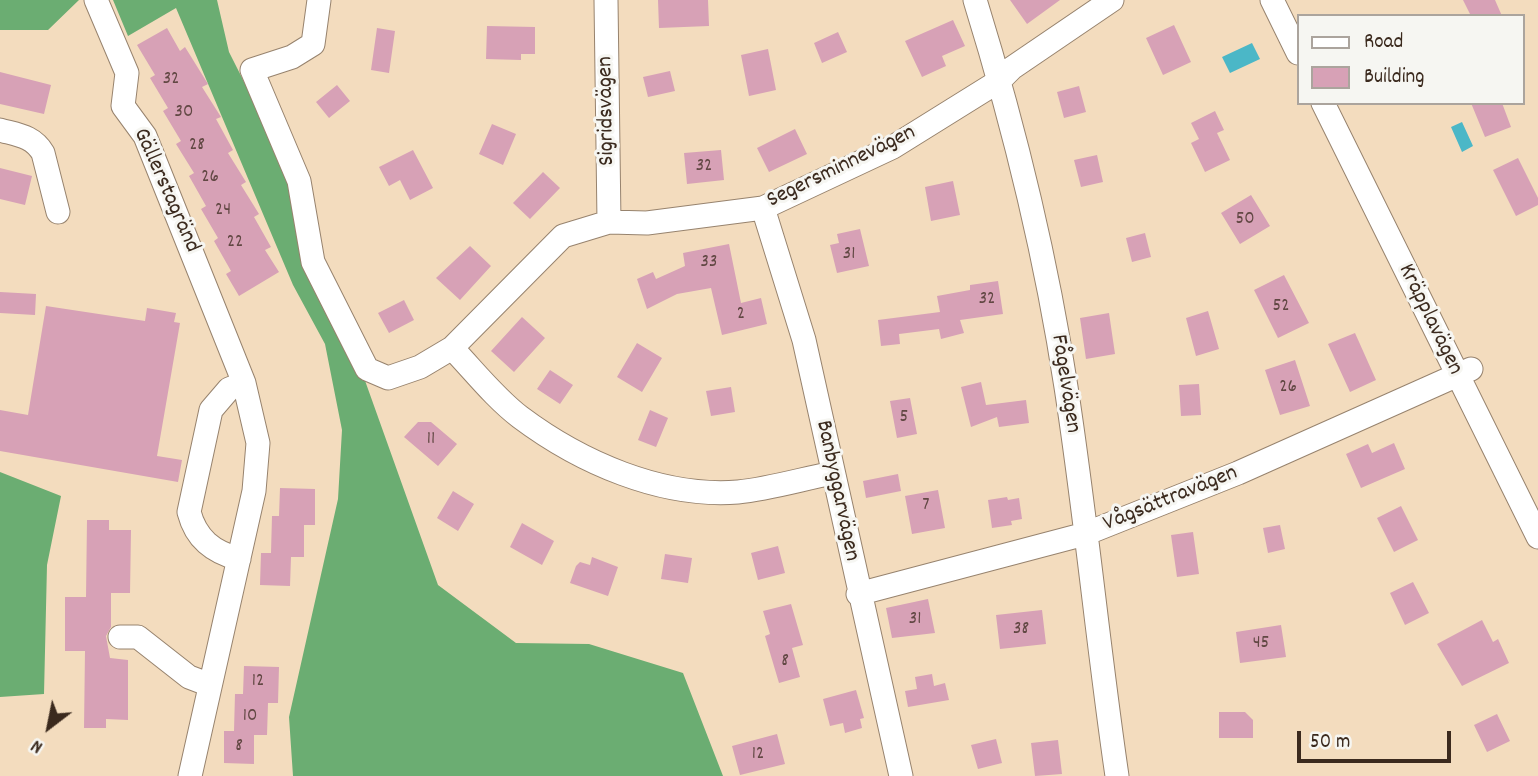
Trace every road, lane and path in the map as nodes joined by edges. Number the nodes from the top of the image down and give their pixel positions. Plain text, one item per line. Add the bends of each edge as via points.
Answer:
1 (96, 0) edge
2 (319, 0) edge
3 (606, 0) edge
4 (975, 0) edge
5 (1112, 0) edge
6 (1272, 0) edge
7 (1296, 49) edge
8 (999, 81) junction
9 (1324, 105) edge
10 (0, 130) edge
11 (763, 208) junction
12 (58, 212) dead end
13 (609, 222) junction
14 (452, 348) junction
15 (1464, 373) junction
16 (244, 383) junction
17 (833, 472) junction
18 (1085, 534) junction
19 (1538, 537) edge
20 (239, 559) junction
21 (858, 594) junction
22 (120, 637) dead end
23 (210, 685) junction
24 (190, 776) edge
25 (901, 776) edge
26 (1117, 776) edge

1 - 16 street, Gällerstagränd via 127,73 123,106 145,136
2 - 14 street, Segersminnevägen via 313,44 292,57 252,70 299,181 313,262 367,369 388,378 421,367
3 - 13 street, Sigridsvägen
4 - 8 street, Fågelvägen
5 - 8 street, Segersminnevägen
6 - 7 street
8 - 11 street, Segersminnevägen via 893,148
8 - 18 street, Fågelvägen via 1045,269 1067,389
9 - 15 street, Kräpplavägen
10 - 12 street via 30,138 38,145
11 - 13 street, Segersminnevägen via 647,223
11 - 17 street, Banbyggarvägen via 804,340
13 - 14 street, Segersminnevägen via 563,236
14 - 17 street via 507,405 570,451 665,486 740,492
15 - 18 street, Vågsättravägen via 1238,473
15 - 19 street, Kräpplavägen
16 - 20 street, Gällerstagränd via 258,443 254,491
16 - 20 street via 229,389 211,410 189,512 192,525 209,548
17 - 21 street, Banbyggarvägen
18 - 21 street, Vågsättravägen
18 - 26 street, Fågelvägen
20 - 23 street, Gällerstagränd
21 - 25 street, Banbyggarvägen
22 - 23 street via 138,637 188,677
23 - 24 street, Gällerstagränd

